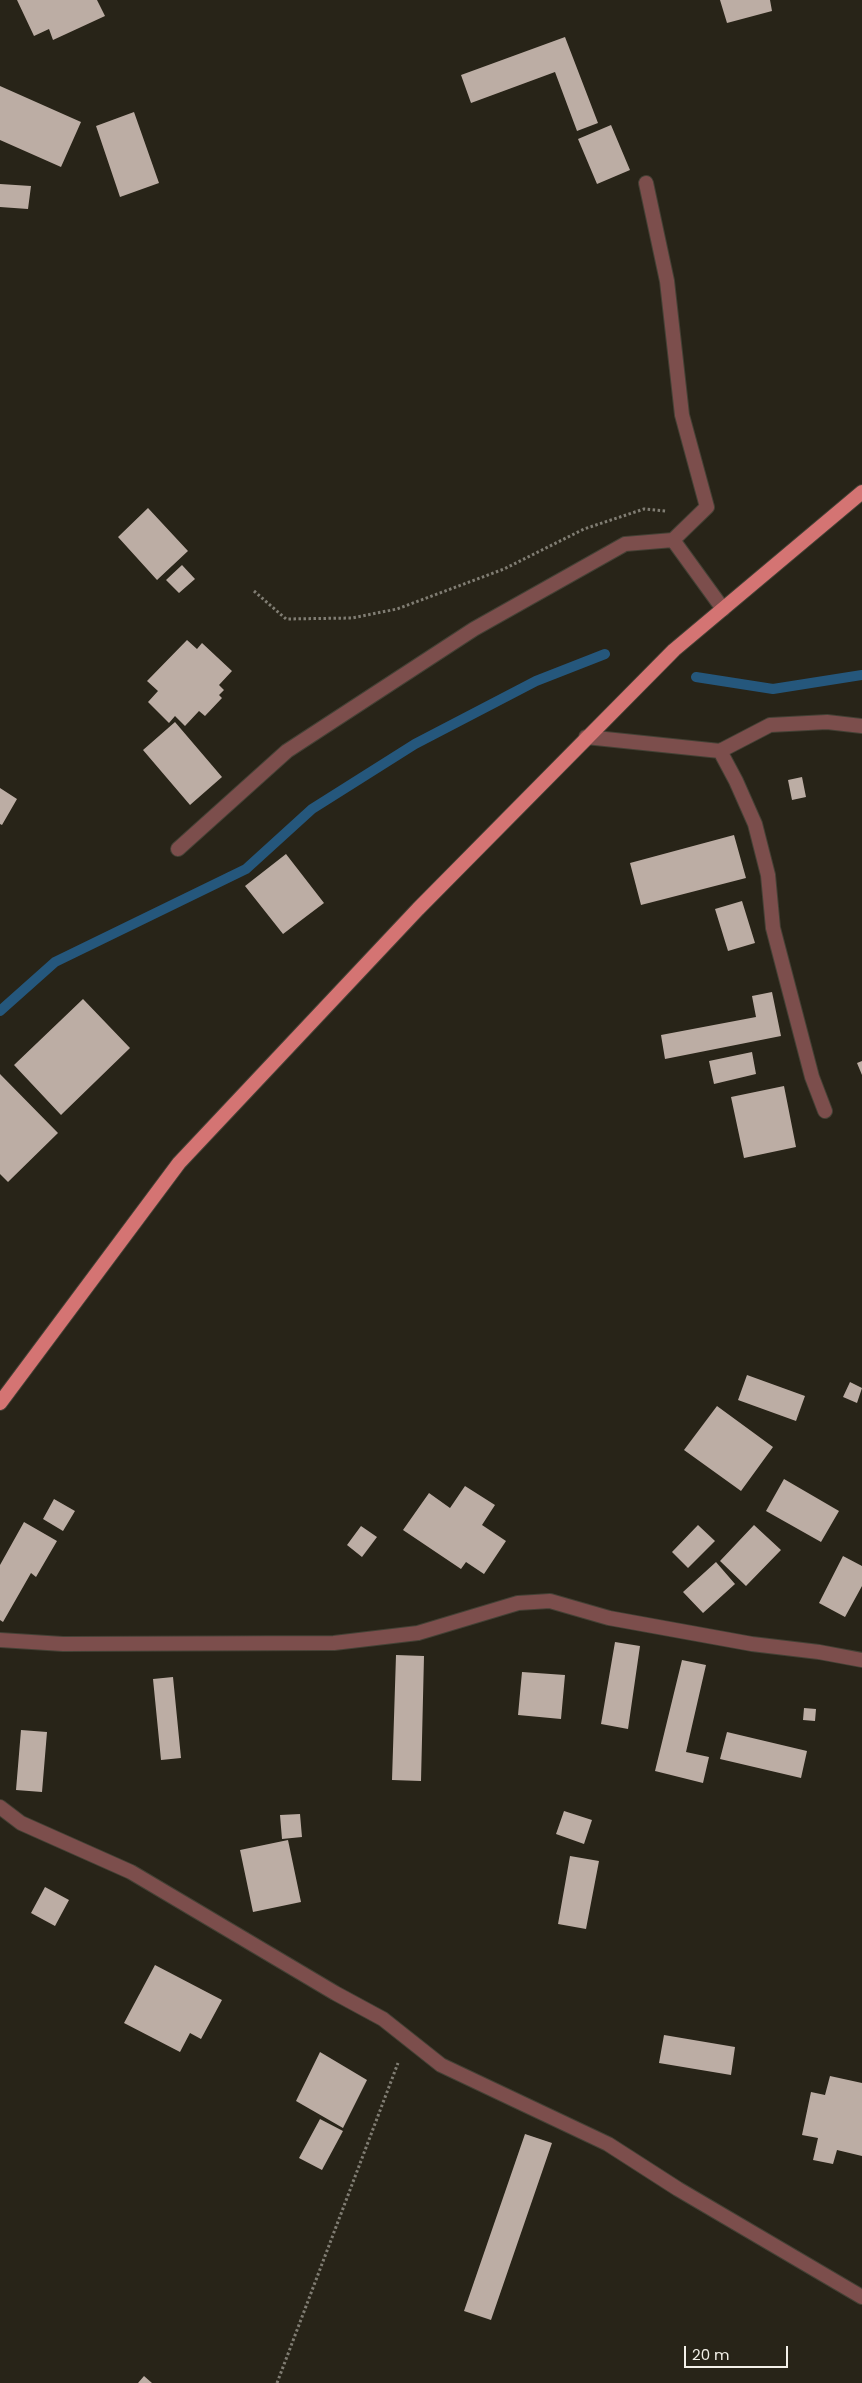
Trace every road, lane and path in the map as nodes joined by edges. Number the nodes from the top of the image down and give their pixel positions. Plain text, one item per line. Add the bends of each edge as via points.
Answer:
1 (646, 184) dead end
2 (862, 492) edge
3 (690, 524) junction
4 (672, 540) junction
5 (254, 591) dead end
6 (722, 609) junction
7 (862, 726) edge
8 (586, 737) junction
9 (720, 751) junction
10 (178, 849) dead end
11 (825, 1111) dead end
12 (0, 1403) edge
13 (0, 1640) edge
14 (862, 1660) edge
15 (0, 1807) edge
16 (408, 2038) junction
17 (862, 2297) edge
18 (277, 2383) edge

1 - 3 street via 667,281 682,415 708,507
2 - 6 main road
3 - 4 street
3 - 5 path via 683,512 644,509 584,529 504,569 397,609 352,618 286,619
4 - 6 street
4 - 10 street via 625,544 474,629 288,750
6 - 8 main road via 674,650
7 - 9 street via 827,722 770,725
8 - 9 street
8 - 12 main road via 418,909 179,1163
9 - 11 street via 754,824 768,875 773,928 812,1077
13 - 14 street via 63,1644 334,1644 418,1632 518,1603 550,1601 609,1618
15 - 16 street via 21,1823 131,1872 384,2019
16 - 17 street via 441,2064 608,2144
16 - 18 path

